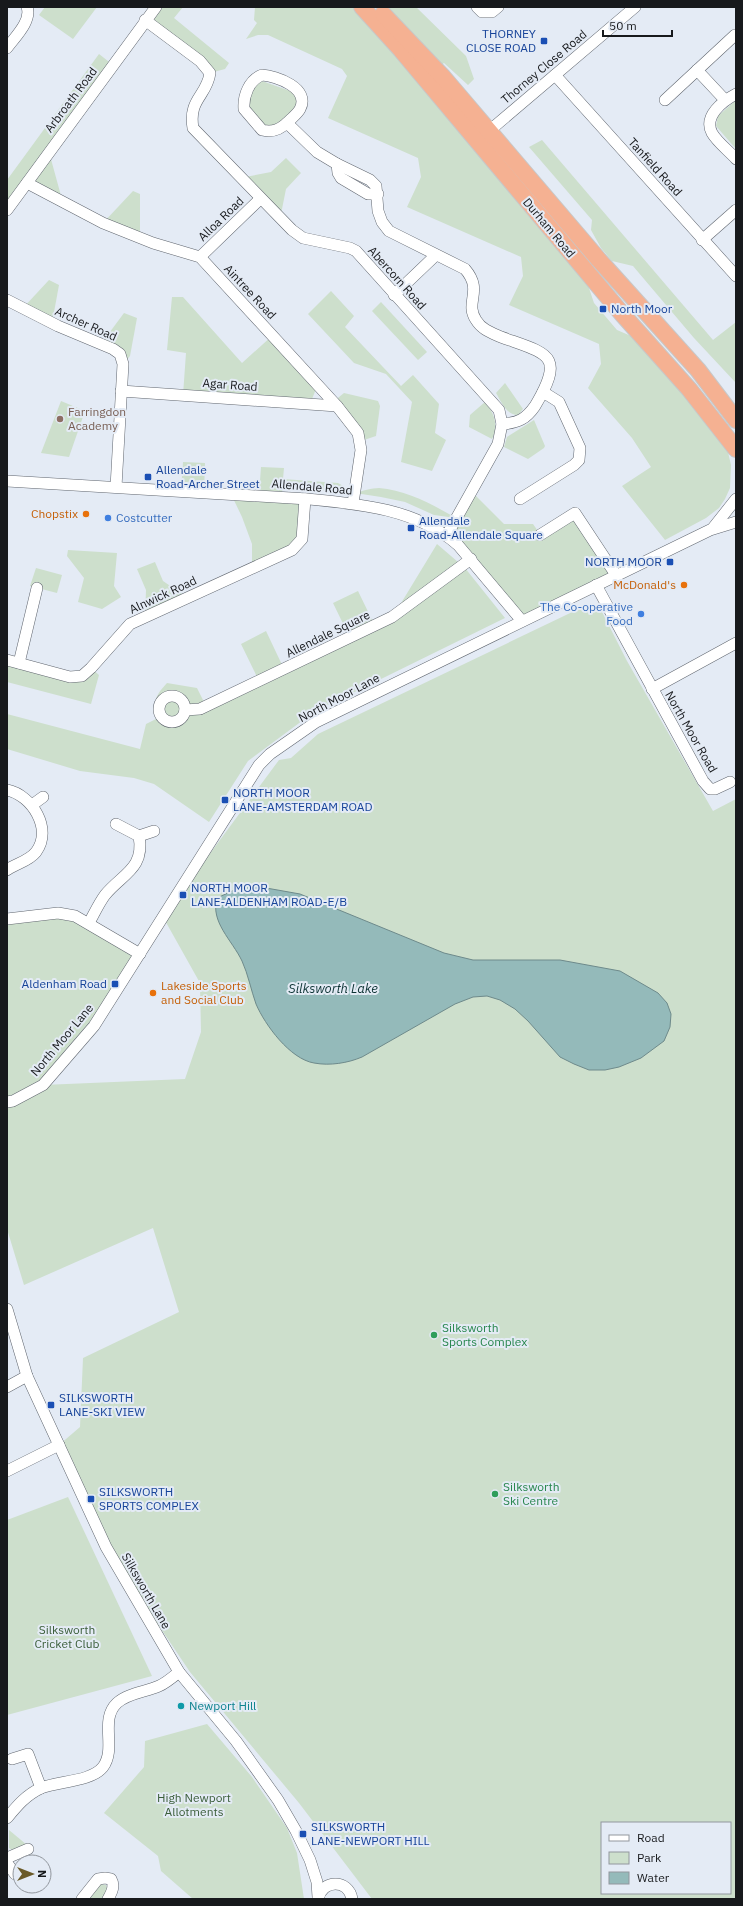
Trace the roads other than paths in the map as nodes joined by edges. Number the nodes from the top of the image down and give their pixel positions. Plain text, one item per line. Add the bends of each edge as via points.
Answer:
1 (27, 7) edge
2 (156, 7) edge
3 (362, 7) edge
4 (375, 7) edge
5 (477, 7) edge
6 (498, 7) edge
7 (635, 7) edge
8 (145, 20) junction
9 (735, 35) edge
10 (7, 48) edge
11 (697, 70) junction
12 (555, 75) junction
13 (736, 94) edge
14 (665, 100) dead end
15 (725, 100) junction
16 (287, 123) junction
17 (489, 131) junction
18 (736, 158) edge
19 (27, 183) junction
20 (260, 199) junction
21 (7, 210) edge
22 (736, 210) edge
23 (702, 240) junction
24 (436, 255) junction
25 (200, 257) junction
26 (736, 276) edge
27 (394, 295) junction
28 (7, 300) edge
29 (121, 391) junction
30 (543, 392) junction
31 (337, 406) junction
32 (736, 420) edge
33 (502, 424) junction
34 (736, 449) edge
35 (7, 481) edge
36 (116, 488) junction
37 (304, 499) junction
38 (520, 499) dead end
39 (736, 499) edge
40 (353, 503) junction
41 (736, 522) edge
42 (713, 528) junction
43 (540, 534) dead end
44 (447, 535) junction
45 (471, 559) junction
46 (616, 575) junction
47 (596, 585) junction
48 (37, 588) dead end
49 (522, 621) junction
50 (736, 643) edge
51 (7, 660) edge
52 (19, 663) junction
53 (652, 689) junction
54 (185, 710) dead end
55 (730, 782) dead end
56 (7, 790) edge
57 (43, 797) dead end
58 (32, 805) junction
59 (116, 824) dead end
60 (154, 831) dead end
61 (139, 836) junction
62 (7, 870) edge
63 (7, 919) edge
64 (89, 923) junction
65 (140, 954) junction
66 (7, 1102) edge
67 (7, 1309) edge
68 (27, 1376) junction
69 (7, 1387) edge
70 (59, 1445) junction
71 (7, 1471) edge
72 (179, 1672) junction
73 (12, 1759) dead end
74 (41, 1788) junction
75 (7, 1818) edge
76 (28, 1849) dead end
77 (7, 1858) edge
78 (310, 1860) junction
79 (333, 1883) junction
80 (353, 1897) edge
81 (318, 1898) edge
82 (82, 1899) edge
83 (108, 1899) edge

1 - 10 street via 29,12 26,21
2 - 8 street, Arbroath Road
3 - 34 highway, Durham Road via 623,315 689,389
4 - 17 highway, Durham Road via 410,41
5 - 6 street via 482,12 492,12
7 - 12 street, Thorney Close Road
8 - 19 street, Arbroath Road
8 - 20 street, Abercorn Road via 207,67 210,73 209,82 194,104 191,116 193,128
9 - 11 street
11 - 14 street
11 - 15 street
12 - 17 street, Thorney Close Road
12 - 23 street, Tanfield Road
13 - 15 street
15 - 18 street via 713,113 710,122 712,133
16 - 16 street via 300,110 302,100 299,92 292,85 271,76 262,75 255,78 246,94 246,113 262,130 275,131
16 - 24 street via 317,152 370,180 376,186 378,211 389,231
17 - 32 highway, Durham Road via 599,260 698,370
19 - 21 street, Arbroath Road
19 - 25 street via 102,223 153,243
20 - 25 street, Alloa Road
20 - 27 street, Abercorn Road via 303,238 350,248 356,252
22 - 23 street
23 - 26 street, Tanfield Road
24 - 27 street
24 - 30 street via 465,269 471,276 475,289 472,310 481,326 489,332 543,352 549,360 551,369
25 - 31 street, Aintree Road
27 - 33 street, Abercorn Road via 489,397 499,410
28 - 29 street, Archer Road via 120,354 123,364
29 - 31 street, Agar Road
29 - 36 street, Archer Road
30 - 33 street via 522,421
30 - 38 street via 559,402 580,448 579,460
31 - 40 street, Aintree Road via 353,425 361,441
33 - 44 street via 498,444
35 - 36 street, Allendale Road
36 - 37 street, Allendale Road
37 - 40 street, Allendale Road
37 - 52 street, Alnwick Road via 302,539 292,550 130,624 82,676 70,678
39 - 42 street, North Moor Lane
40 - 44 street, Allendale Road via 402,513
41 - 42 street, North Moor Lane
42 - 46 street, North Moor Lane
43 - 46 street via 576,513
44 - 45 street, Allendale Road
45 - 49 street, Allendale Road
45 - 54 street, Allendale Square via 392,618 200,709
46 - 47 street, North Moor Lane
47 - 49 street, North Moor Lane
47 - 53 street, North Moor Road
48 - 52 street
49 - 65 street, North Moor Lane via 316,722 270,754 259,765
50 - 53 street, North Moor Road
51 - 52 street, Alnwick Road
53 - 55 street, North Moor Road via 703,781 715,789
56 - 58 street via 22,796
57 - 58 street
58 - 62 street via 41,827 40,845 31,857
59 - 61 street
60 - 61 street
61 - 64 street via 141,846 131,871 104,896
63 - 64 street via 58,914 75,916
64 - 65 street
65 - 66 street, North Moor Lane via 94,1026 43,1085
67 - 68 street, Silksworth Lane
68 - 69 street
68 - 70 street, Silksworth Lane
70 - 71 street
70 - 72 street, Silksworth Lane via 106,1547
72 - 74 street via 160,1686 117,1703 109,1721 109,1754 103,1767 90,1776
72 - 78 street, Silksworth Lane via 236,1741 278,1800
73 - 74 street via 28,1754
74 - 75 street via 20,1802
76 - 77 street
78 - 79 street, Silksworth Lane via 321,1874
78 - 81 street, Silksworth Lane via 317,1882
79 - 80 street, Silksworth Lane via 345,1886
79 - 81 street, Silksworth Lane via 321,1891
82 - 83 street via 98,1879 105,1878 111,1879 113,1884

